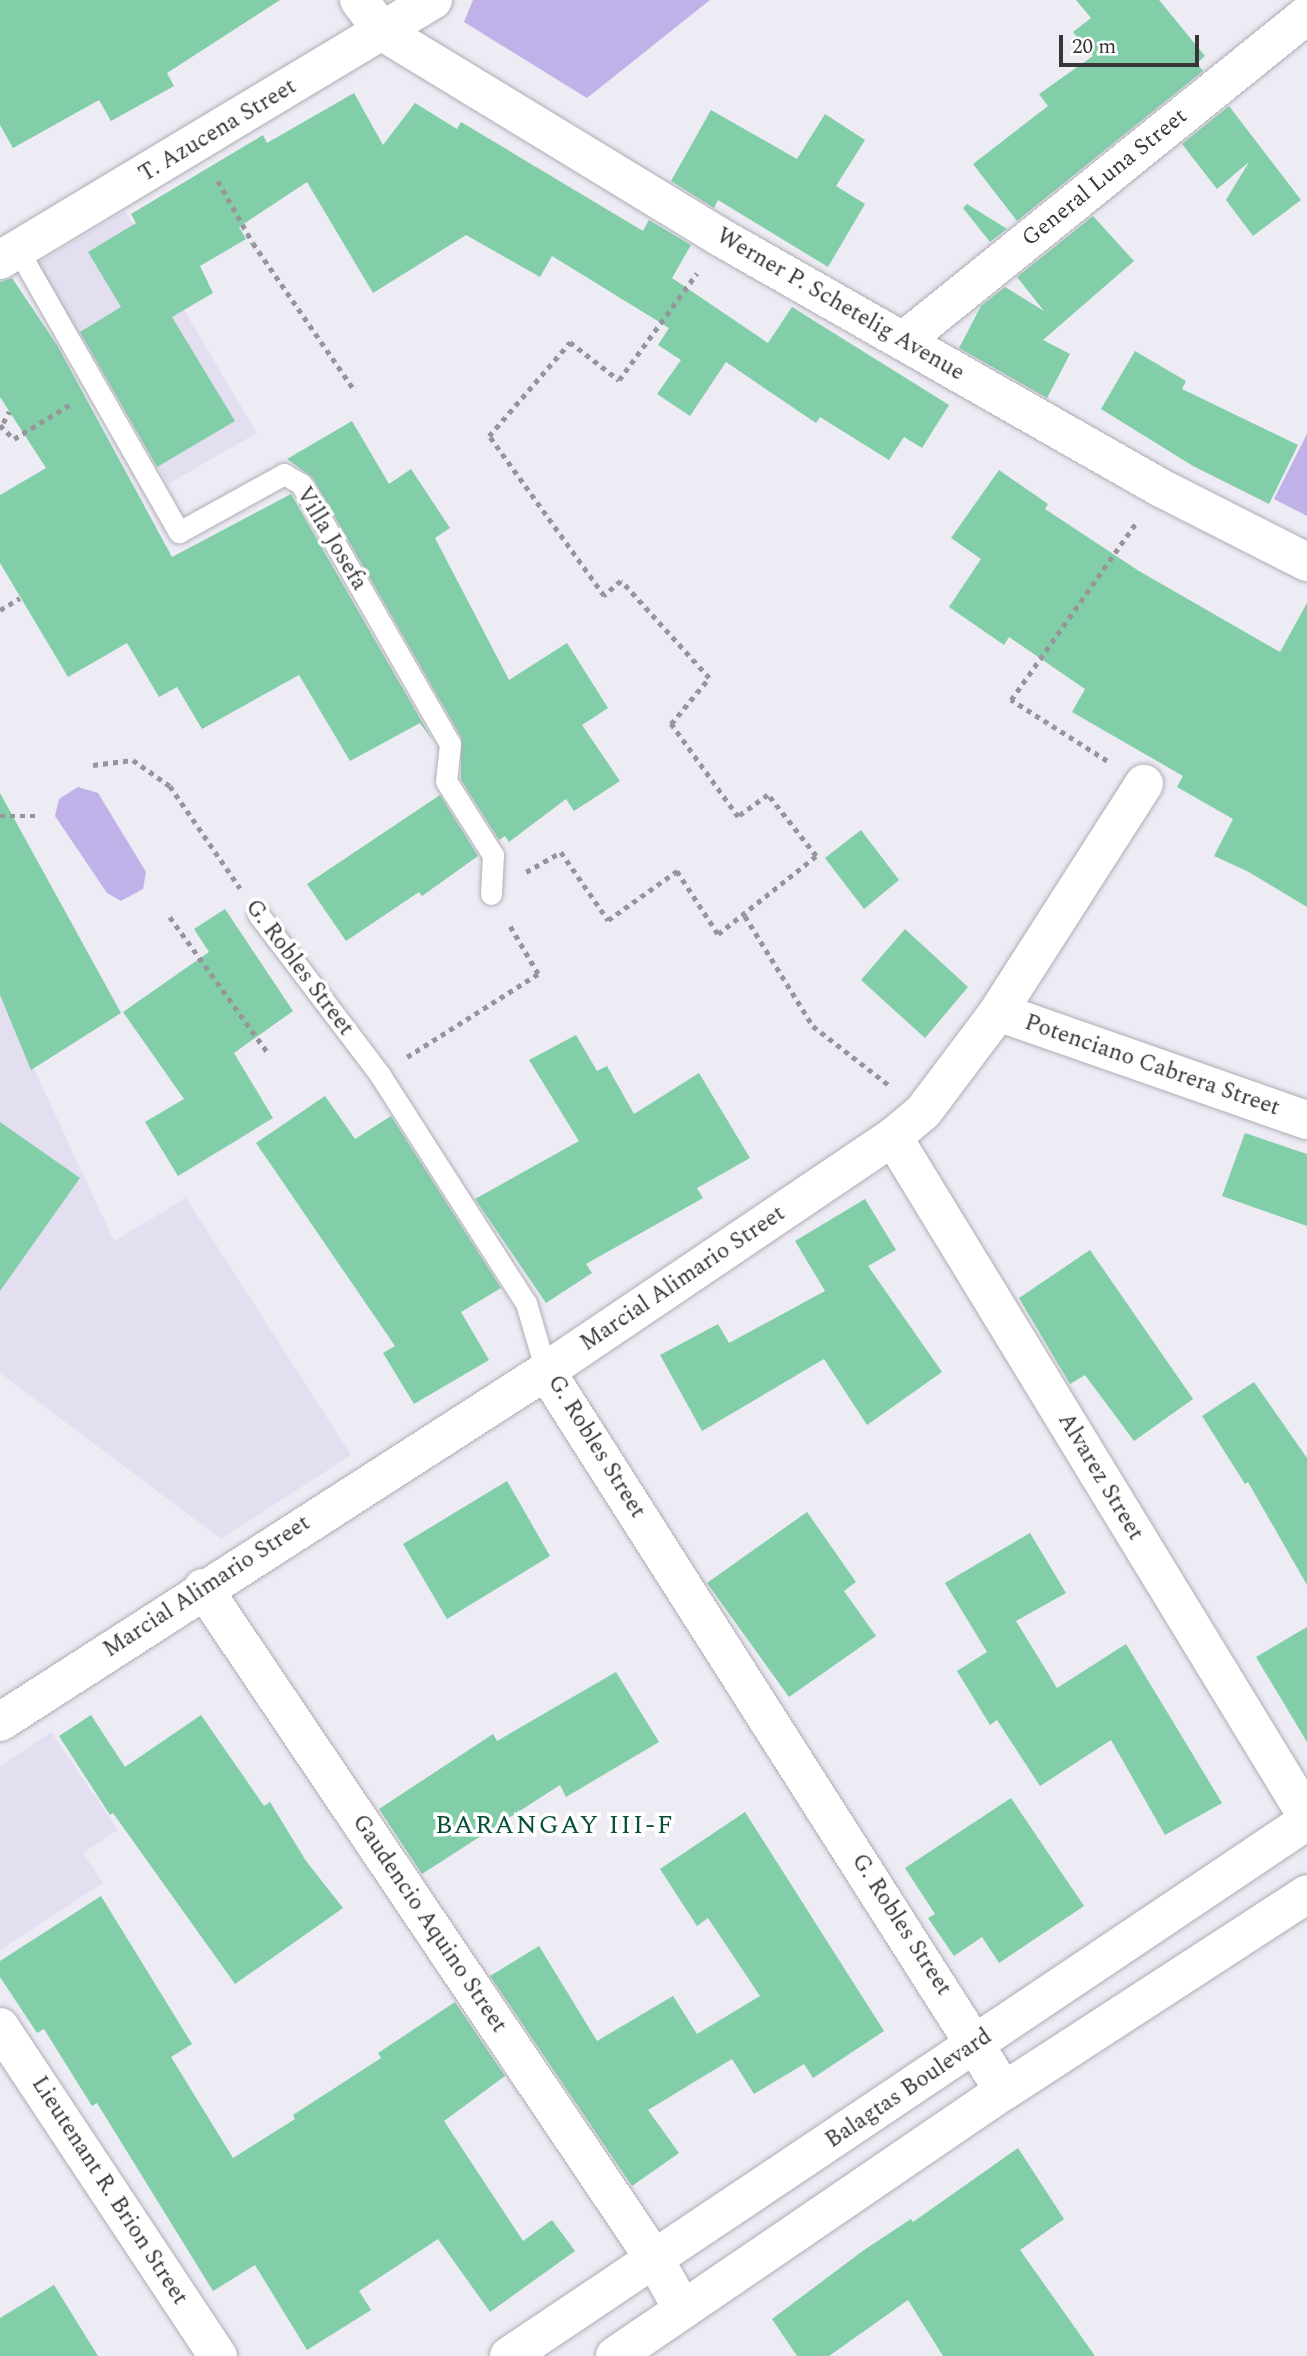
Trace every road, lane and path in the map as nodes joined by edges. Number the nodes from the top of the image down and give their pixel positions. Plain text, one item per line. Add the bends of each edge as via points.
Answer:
1 (359, 0) edge
2 (433, 0) edge
3 (1307, 15) edge
4 (383, 32) junction
5 (197, 144) junction
6 (720, 237) junction
7 (9, 255) edge
8 (904, 341) junction
9 (355, 391) dead end
10 (78, 399) dead end
11 (9, 412) dead end
12 (1, 424) edge
13 (1112, 556) dead end
14 (1307, 562) edge
15 (20, 598) dead end
16 (0, 610) edge
17 (93, 765) dead end
18 (1144, 784) joint
19 (0, 816) edge
20 (35, 816) dead end
21 (491, 894) junction
22 (258, 914) joint
23 (744, 916) junction
24 (170, 917) dead end
25 (998, 1012) junction
26 (268, 1053) dead end
27 (380, 1074) junction
28 (923, 1112) junction
29 (1307, 1120) edge
30 (893, 1137) junction
31 (546, 1371) junction
32 (202, 1588) junction
33 (0, 1722) edge
34 (1307, 1818) edge
35 (1307, 1894) edge
36 (0, 2027) edge
37 (977, 2043) junction
38 (1004, 2091) junction
39 (655, 2260) junction
40 (683, 2310) junction
41 (218, 2356) edge
42 (509, 2356) edge
43 (615, 2356) edge

1 - 4 street
2 - 4 street, T. Azucena Street
3 - 8 street, General Luna Street
4 - 5 street, T. Azucena Street
4 - 6 street, Werner P. Schetelig Avenue
5 - 7 street, T. Azucena Street
5 - 9 path via 253,243
6 - 8 street, Werner P. Schetelig Avenue
6 - 23 path via 619,380 570,342 489,436 604,596 621,581 709,678 671,724 738,817 768,794 816,856
7 - 21 lane, Villa Josefa via 179,532 284,474 301,484 450,744 446,781 493,855
8 - 14 street, Werner P. Schetelig Avenue via 1161,488
10 - 12 path via 13,439
11 - 12 path
13 - 18 path via 1011,701
15 - 16 path
17 - 22 path, G. Robles Street via 133,760 170,786
18 - 25 street, Marcial Alimario Street
19 - 20 path
21 - 23 path via 561,852 608,920 677,871 718,934
21 - 27 path via 538,974
22 - 27 lane, G. Robles Street
23 - 28 path via 813,1026
24 - 26 path
25 - 28 street, Marcial Alimario Street
25 - 29 street, Potenciano Cabrera Street
27 - 31 lane, G. Robles Street via 527,1303
28 - 30 street, Marcial Alimario Street
30 - 31 street, Marcial Alimario Street
30 - 34 street, Alvarez Street
31 - 32 street, Marcial Alimario Street
31 - 37 street, G. Robles Street
32 - 33 street, Marcial Alimario Street
32 - 39 street, Gaudencio Aquino Street
34 - 37 street, Balagtas Boulevard
35 - 38 street
36 - 41 street, Lieutenant R. Brion Street
37 - 38 street, G. Robles Street
37 - 39 street, Balagtas Boulevard
38 - 40 street
39 - 40 street, Gaudencio Aquino Street
39 - 42 street, Balagtas Boulevard
40 - 43 street

